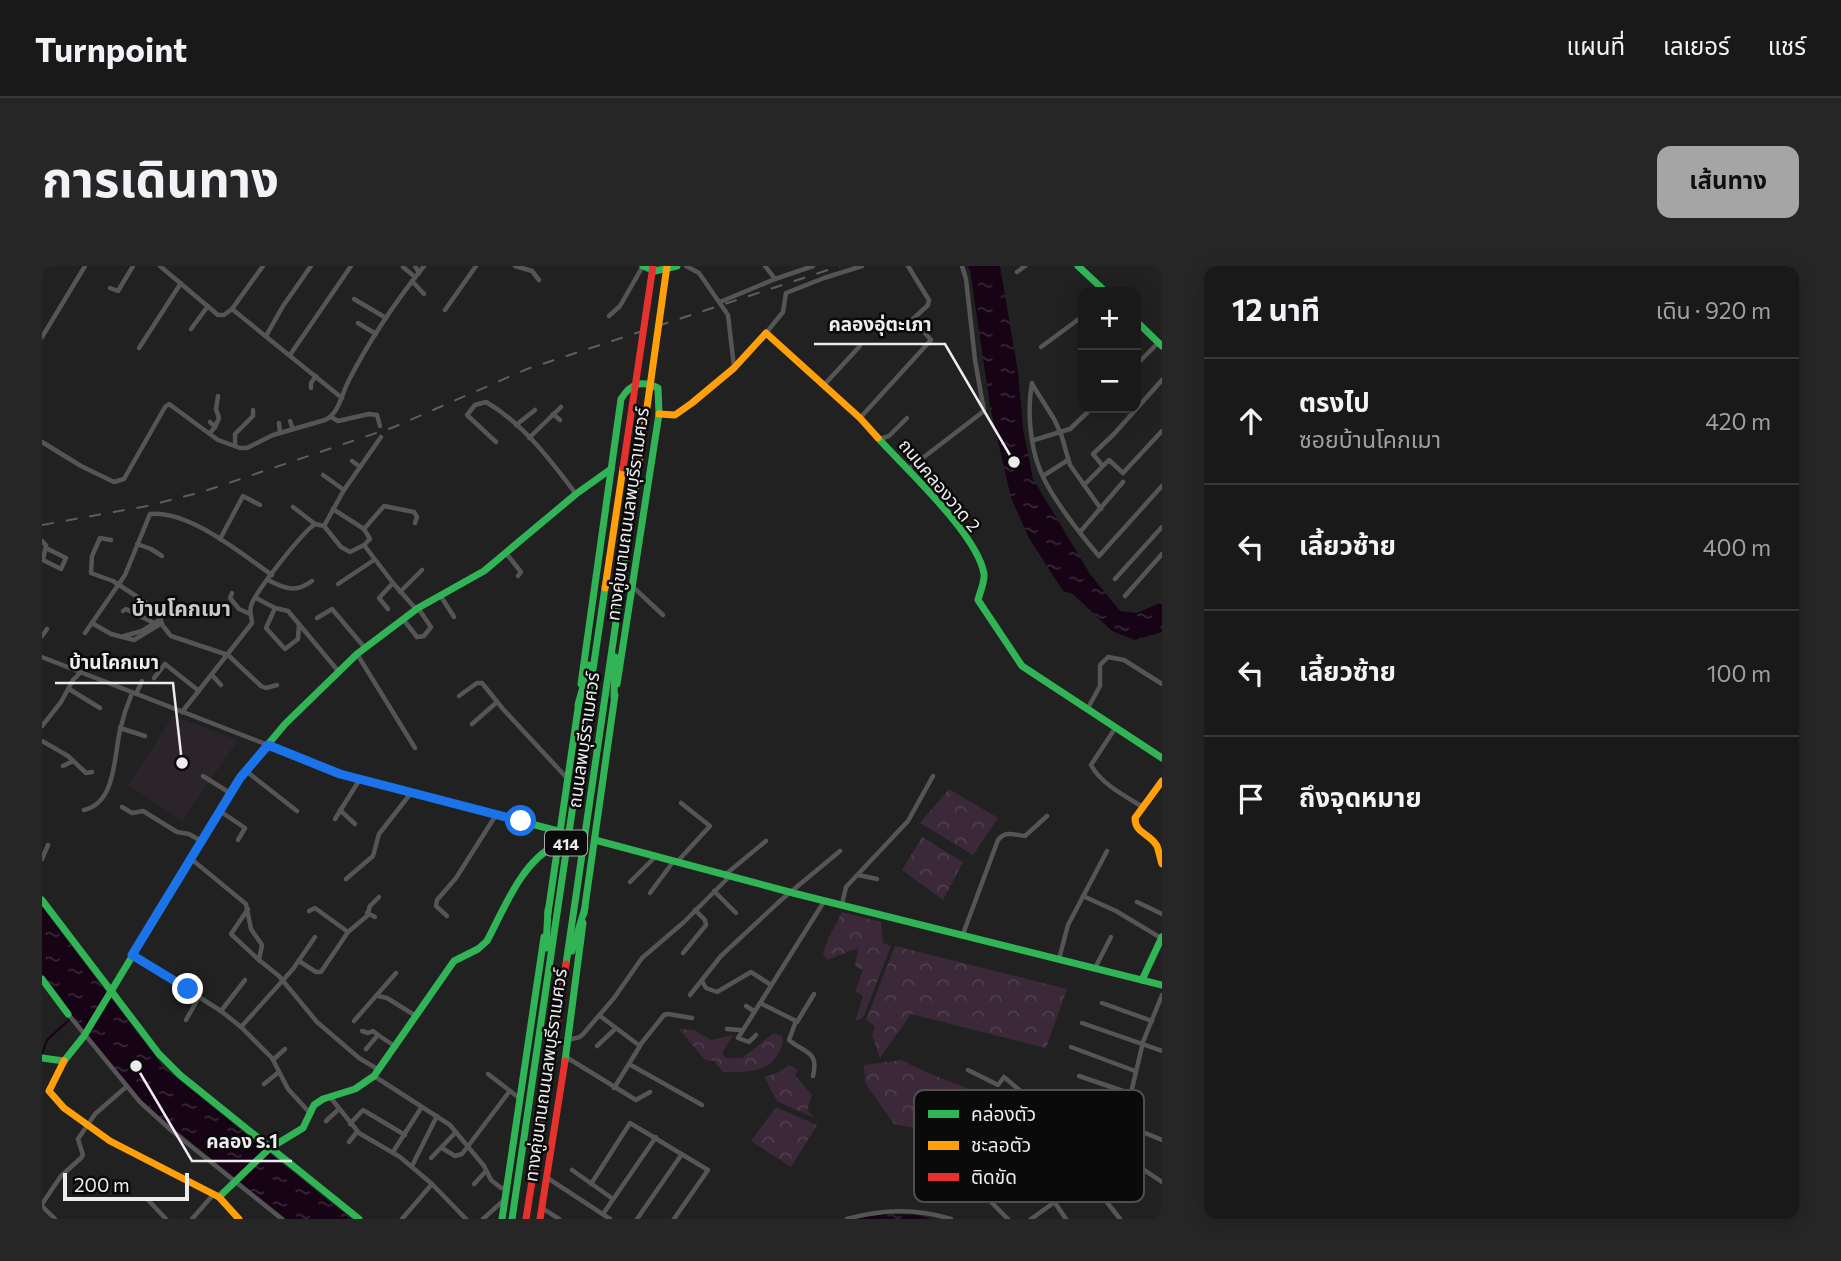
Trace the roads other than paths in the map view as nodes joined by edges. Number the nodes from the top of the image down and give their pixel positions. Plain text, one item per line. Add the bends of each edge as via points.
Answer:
1 (85, 266) edge
2 (134, 266) edge
3 (160, 266) edge
4 (262, 266) edge
5 (311, 266) edge
6 (351, 266) edge
7 (415, 266) edge
8 (424, 266) edge
9 (476, 266) edge
10 (515, 266) edge
11 (643, 266) edge
12 (653, 266) edge
13 (667, 266) edge
14 (677, 266) edge
15 (686, 266) edge
16 (765, 266) edge
17 (813, 266) edge
18 (862, 266) edge
19 (908, 266) edge
20 (962, 266) edge
21 (1025, 266) edge
22 (1078, 266) edge
23 (403, 267) edge
24 (511, 272) dead end
25 (1017, 272) dead end
26 (415, 277) junction
27 (775, 279) junction
28 (539, 280) dead end
29 (181, 283) junction
30 (1101, 287) edge
31 (110, 288) dead end
32 (424, 295) dead end
33 (354, 299) dead end
34 (720, 302) junction
35 (208, 306) junction
36 (232, 309) junction
37 (444, 310) dead end
38 (609, 316) dead end
39 (386, 318) junction
40 (1078, 320) edge
41 (358, 323) dead end
42 (1141, 326) edge
43 (191, 329) dead end
44 (766, 332) junction
45 (376, 334) junction
46 (266, 336) junction
47 (42, 337) edge
48 (1160, 344) edge
49 (860, 346) dead end
50 (1041, 347) dead end
51 (139, 348) dead end
52 (290, 355) junction
53 (1141, 361) edge
54 (734, 368) junction
55 (316, 376) junction
56 (1162, 380) edge
57 (824, 386) junction
58 (311, 388) dead end
59 (218, 396) dead end
60 (342, 398) junction
61 (561, 407) dead end
62 (253, 410) dead end
63 (535, 410) dead end
64 (1087, 413) edge
65 (553, 414) junction
66 (659, 414) junction
67 (331, 417) junction
68 (860, 418) junction
69 (907, 418) dead end
70 (560, 420) dead end
71 (290, 421) dead end
72 (210, 422) dead end
73 (279, 423) dead end
74 (516, 425) junction
75 (215, 426) junction
76 (380, 426) dead end
77 (293, 429) junction
78 (1162, 431) edge
79 (210, 433) junction
80 (281, 433) junction
81 (1061, 433) junction
82 (380, 437) dead end
83 (529, 438) junction
84 (880, 439) junction
85 (1034, 440) junction
86 (42, 442) edge
87 (496, 442) dead end
88 (235, 446) junction
89 (1068, 460) junction
90 (352, 461) dead end
91 (1102, 465) junction
92 (359, 466) junction
93 (611, 469) junction
94 (907, 470) junction
95 (323, 475) dead end
96 (1044, 476) junction
97 (1123, 482) dead end
98 (1084, 485) junction
99 (1162, 485) edge
100 (344, 490) junction
101 (576, 494) junction
102 (260, 505) dead end
103 (293, 507) dead end
104 (333, 509) junction
105 (1101, 509) junction
106 (415, 523) dead end
107 (315, 524) junction
108 (324, 526) junction
109 (1162, 527) edge
110 (364, 529) junction
111 (1080, 532) junction
112 (220, 539) junction
113 (111, 540) dead end
114 (42, 541) edge
115 (137, 544) junction
116 (364, 545) junction
117 (46, 548) junction
118 (506, 553) junction
119 (1162, 554) edge
120 (162, 556) dead end
121 (374, 560) junction
122 (422, 570) dead end
123 (518, 576) dead end
124 (270, 577) junction
125 (1115, 579) dead end
126 (312, 582) dead end
127 (393, 583) junction
128 (338, 584) dead end
129 (119, 585) junction
130 (633, 587) junction
131 (400, 592) junction
132 (232, 593) dead end
133 (440, 595) junction
134 (1125, 596) dead end
135 (256, 597) junction
136 (275, 608) junction
137 (417, 608) junction
138 (388, 609) dead end
139 (122, 611) dead end
140 (251, 615) junction
141 (663, 615) dead end
142 (454, 617) dead end
143 (317, 618) dead end
144 (402, 619) junction
145 (161, 621) junction
146 (299, 622) junction
147 (92, 623) junction
148 (154, 623) junction
149 (47, 629) dead end
150 (598, 632) junction
151 (615, 632) junction
152 (85, 633) dead end
153 (42, 636) edge
154 (120, 637) junction
155 (365, 648) junction
156 (357, 654) junction
157 (228, 655) junction
158 (42, 657) edge
159 (339, 672) junction
160 (80, 673) junction
161 (212, 675) junction
162 (154, 678) dead end
163 (142, 681) dead end
164 (1162, 684) edge
165 (221, 685) dead end
166 (278, 685) dead end
167 (69, 689) junction
168 (199, 691) junction
169 (134, 694) junction
170 (459, 696) dead end
171 (614, 697) junction
172 (497, 702) junction
173 (578, 705) junction
174 (100, 708) dead end
175 (1088, 708) junction
176 (182, 712) junction
177 (472, 724) dead end
178 (42, 726) edge
179 (1116, 727) junction
180 (120, 728) junction
181 (145, 736) dead end
182 (42, 741) edge
183 (268, 745) junction
184 (415, 748) dead end
185 (1162, 758) edge
186 (73, 761) junction
187 (63, 766) dead end
188 (246, 771) junction
189 (92, 772) dead end
190 (203, 776) dead end
191 (933, 776) dead end
192 (566, 777) junction
193 (359, 779) junction
194 (1162, 781) edge
195 (230, 793) junction
196 (411, 793) junction
197 (681, 803) dead end
198 (122, 807) dead end
199 (1143, 807) junction
200 (83, 810) dead end
201 (340, 810) junction
202 (219, 811) junction
203 (297, 811) dead end
204 (496, 815) junction
205 (1047, 816) dead end
206 (335, 819) dead end
207 (355, 824) dead end
208 (558, 831) junction
209 (238, 840) dead end
210 (595, 840) junction
211 (201, 841) junction
212 (766, 841) dead end
213 (48, 845) dead end
214 (556, 845) junction
215 (839, 851) dead end
216 (1107, 851) dead end
217 (655, 857) junction
218 (190, 858) junction
219 (42, 859) edge
220 (675, 862) junction
221 (1162, 864) edge
222 (857, 874) junction
223 (728, 875) junction
224 (346, 879) dead end
225 (877, 879) dead end
226 (630, 883) dead end
227 (714, 891) junction
228 (793, 892) junction
229 (650, 893) dead end
230 (1083, 895) junction
231 (379, 897) dead end
232 (42, 900) edge
233 (825, 900) junction
234 (1137, 902) dead end
235 (842, 904) junction
236 (585, 908) junction
237 (248, 909) junction
238 (548, 910) junction
239 (695, 910) junction
240 (309, 911) dead end
241 (368, 913) junction
242 (736, 913) dead end
243 (1162, 914) edge
244 (447, 916) dead end
245 (374, 917) dead end
246 (348, 932) junction
247 (963, 934) junction
248 (1111, 936) dead end
249 (315, 937) dead end
250 (1162, 938) edge
251 (683, 953) dead end
252 (1153, 954) junction
253 (132, 955) junction
254 (1162, 957) edge
255 (1059, 959) junction
256 (259, 960) junction
257 (299, 961) junction
258 (1095, 968) junction
259 (396, 972) dead end
260 (42, 979) edge
261 (564, 979) junction
262 (245, 980) dead end
263 (702, 980) junction
264 (1142, 980) junction
265 (282, 981) junction
266 (771, 985) junction
267 (1162, 985) edge
268 (110, 990) junction
269 (544, 990) junction
270 (814, 994) dead end
271 (690, 995) dead end
272 (1162, 995) edge
273 (199, 996) junction
274 (377, 996) junction
275 (760, 1003) junction
276 (1102, 1003) dead end
277 (746, 1006) dead end
278 (221, 1011) junction
279 (754, 1012) junction
280 (68, 1014) joint
281 (600, 1016) junction
282 (417, 1017) junction
283 (692, 1018) dead end
284 (186, 1020) dead end
285 (354, 1021) dead end
286 (1152, 1021) junction
287 (797, 1022) junction
288 (1082, 1023) dead end
289 (241, 1027) junction
290 (615, 1029) junction
291 (727, 1029) dead end
292 (742, 1030) junction
293 (362, 1031) dead end
294 (377, 1035) junction
295 (756, 1035) dead end
296 (84, 1036) junction
297 (568, 1040) junction
298 (1143, 1042) junction
299 (640, 1045) junction
300 (597, 1046) dead end
301 (797, 1046) junction
302 (396, 1047) junction
303 (1071, 1047) dead end
304 (285, 1049) dead end
305 (366, 1049) dead end
306 (792, 1050) dead end
307 (1162, 1051) edge
308 (565, 1057) junction
309 (46, 1058) edge
310 (274, 1060) junction
311 (64, 1061) junction
312 (628, 1064) junction
313 (968, 1070) dead end
314 (1135, 1071) junction
315 (279, 1072) junction
316 (377, 1073) junction
317 (488, 1074) dead end
318 (813, 1076) dead end
319 (1079, 1076) dead end
320 (264, 1084) dead end
321 (126, 1087) junction
322 (614, 1088) junction
323 (1019, 1090) edge
324 (1120, 1090) edge
325 (1130, 1090) edge
326 (650, 1091) dead end
327 (46, 1092) edge
328 (509, 1092) junction
329 (330, 1096) junction
330 (518, 1097) junction
331 (702, 1105) dead end
332 (421, 1108) junction
333 (339, 1109) junction
334 (528, 1111) junction
335 (309, 1112) junction
336 (541, 1113) junction
337 (437, 1116) junction
338 (326, 1121) dead end
339 (350, 1124) junction
340 (86, 1125) junction
341 (357, 1132) junction
342 (456, 1132) junction
343 (1144, 1132) edge
344 (405, 1135) junction
345 (656, 1138) junction
346 (1162, 1140) edge
347 (349, 1142) dead end
348 (468, 1146) junction
349 (270, 1148) junction
350 (442, 1148) junction
351 (393, 1152) junction
352 (682, 1153) junction
353 (431, 1158) dead end
354 (412, 1166) junction
355 (572, 1170) dead end
356 (1144, 1170) edge
357 (486, 1171) junction
358 (546, 1177) junction
359 (235, 1181) junction
360 (1162, 1182) edge
361 (432, 1184) junction
362 (474, 1184) dead end
363 (591, 1184) junction
364 (508, 1188) junction
365 (216, 1196) junction
366 (505, 1199) junction
367 (613, 1199) junction
368 (149, 1201) dead end
369 (991, 1202) edge
370 (1108, 1202) edge
371 (1055, 1203) joint
372 (42, 1205) edge
373 (542, 1208) junction
374 (603, 1214) junction
375 (55, 1219) edge
376 (166, 1219) edge
377 (192, 1219) edge
378 (239, 1219) edge
379 (282, 1219) edge
380 (359, 1219) edge
381 (402, 1219) edge
382 (466, 1219) edge
383 (483, 1219) edge
384 (502, 1219) edge
385 (512, 1219) edge
386 (526, 1219) edge
387 (540, 1219) edge
388 (559, 1219) edge
389 (610, 1219) edge
390 (637, 1219) edge
391 (674, 1219) edge
392 (847, 1219) edge
393 (951, 1219) edge
394 (1008, 1219) edge
395 (1031, 1219) edge
396 (1066, 1219) edge
397 (1120, 1219) edge

1 - 47 street
2 - 31 street via 118,291
3 - 29 street
4 - 36 street
5 - 46 street
6 - 52 street
7 - 26 street
8 - 26 street
9 - 37 street
10 - 24 street
10 - 28 street via 532,271
11 - 14 main road via 662,271
11 - 38 street
12 - 150 main road, ถนนลพบุรีราเมศวร์ / 414, bridge
13 - 151 main road, ถนนลพบุรีราเมศวร์ / 414, bridge
15 - 34 street via 699,273
16 - 27 street
17 - 27 street
18 - 44 street via 786,293 783,312
19 - 68 street via 929,300 913,319 931,340
20 - 94 street via 984,411
21 - 25 street
22 - 30 main road
23 - 26 street
26 - 32 street
26 - 39 street
27 - 34 street
29 - 35 street
29 - 51 street
33 - 39 street
34 - 54 street via 728,315
35 - 36 street via 218,315
35 - 43 street
36 - 46 street
39 - 45 street
40 - 50 street
41 - 45 street
42 - 48 main road
44 - 54 main road
44 - 57 main road, ถนนคลองวาด 2
45 - 60 street
46 - 52 street
48 - 53 street
49 - 57 street
52 - 55 street
54 - 66 main road via 675,415
55 - 58 street
55 - 60 street
56 - 91 street via 1093,454
57 - 68 main road, ถนนคลองวาด 2
59 - 75 street
60 - 67 street
61 - 65 street
62 - 88 street via 253,416 235,434
63 - 74 street
64 - 81 street
65 - 70 street
65 - 83 street
66 - 93 main road, ทางคู่ขนานถนนลพบุรีราเมศวร์ / 414 via 658,388 645,382 626,390
66 - 130 main road, ทางคู่ขนานถนนลพบุรีราเมศวร์ / 414
67 - 76 street via 338,421 377,415
67 - 77 street
68 - 84 main road, ถนนคลองวาด 2
69 - 84 street
71 - 77 street
72 - 75 street
73 - 80 street
74 - 83 street
74 - 87 street via 486,402 475,405 467,415
75 - 79 street
77 - 80 street
78 - 91 street via 1123,473 1108,460
79 - 86 street via 169,404 124,479 114,482
79 - 88 street
80 - 88 street via 247,448
81 - 85 street
81 - 85 street via 1032,383
81 - 89 street
82 - 92 street
83 - 101 street
84 - 94 main road, ถนนคลองวาด 2
85 - 96 street
89 - 96 street
89 - 98 street
90 - 92 street
91 - 98 street
92 - 100 street
93 - 101 main road
93 - 173 main road, ทางคู่ขนานถนนลพบุรีราเมศวร์ / 414
94 - 175 main road, ถนนคลองวาด 2 via 973,548 984,575 978,600 1022,666
95 - 100 street
96 - 111 street
97 - 105 street
98 - 105 street
99 - 111 street via 1100,556
100 - 104 street
101 - 118 main road
102 - 112 street via 243,496
103 - 107 street
104 - 108 street
104 - 110 street
105 - 111 street
106 - 110 street via 414,512 384,506
107 - 108 street
107 - 124 street
108 - 116 street via 351,552
109 - 125 street
110 - 116 street via 370,540
112 - 115 street via 163,513 150,514
112 - 124 street
113 - 129 street via 100,538 91,573
114 - 117 street
115 - 120 street
115 - 129 street
116 - 121 street
117 - 117 street via 66,558 61,569 43,560
118 - 123 street via 521,572
118 - 133 main road
119 - 134 street
121 - 127 street
121 - 128 street
122 - 131 street
124 - 126 street via 293,590
124 - 135 street
127 - 131 street
127 - 138 street via 379,598
129 - 145 street via 156,609
129 - 147 street
130 - 141 street
130 - 171 main road, ทางคู่ขนานถนนลพบุรีราเมศวร์ / 414
131 - 137 street
132 - 140 street via 234,604
133 - 137 main road
133 - 142 street
135 - 136 street
135 - 140 street
136 - 146 street via 288,611
136 - 146 street via 266,628 285,649 298,639
137 - 144 main road
137 - 144 street via 431,627 424,636 418,637
139 - 148 street
140 - 157 street via 252,623
143 - 155 street via 332,609
144 - 155 main road
145 - 148 street
145 - 154 street via 134,640
145 - 157 street via 171,636
146 - 159 street
147 - 152 street
147 - 154 street
148 - 154 street
149 - 153 street
150 - 173 main road
150 - 269 main road, ถนนลพบุรีราเมศวร์ / 414
151 - 171 main road
151 - 261 main road, ถนนลพบุรีราเมศวร์ / 414
155 - 156 main road
156 - 159 main road
156 - 184 street
157 - 161 street
157 - 166 street via 261,686
158 - 160 street
159 - 183 main road
160 - 167 street
160 - 169 street
161 - 165 street
161 - 168 street
162 - 168 street via 165,664
163 - 169 street
164 - 175 street via 1124,660 1108,657 1100,665 1098,693
167 - 174 street
167 - 178 street
168 - 176 street
169 - 176 street
169 - 180 street
170 - 172 street via 480,682
171 - 210 main road, ทางคู่ขนานถนนลพบุรีราเมศวร์ / 414
172 - 177 street
172 - 192 street
173 - 192 main road, ทางคู่ขนานถนนลพบุรีราเมศวร์ / 414
175 - 179 main road, ถนนคลองวาด 2
176 - 183 street
179 - 185 main road, ถนนคลองวาด 2
179 - 199 street via 1091,765 1107,784
180 - 181 street
180 - 200 street via 107,790 92,808
182 - 186 street
183 - 188 main road
183 - 193 main road
186 - 187 street
186 - 189 street via 86,774
188 - 195 main road
188 - 203 street
190 - 195 street
191 - 222 street via 908,821
192 - 208 main road, ทางคู่ขนานถนนลพบุรีราเมศวร์ / 414
193 - 196 main road
193 - 201 street
194 - 199 main road
195 - 202 main road
196 - 204 main road
196 - 224 street via 379,834 373,856
197 - 220 street via 710,826
198 - 211 street via 132,813 143,811
199 - 221 main road via 1134,823 1154,842
201 - 206 street
201 - 207 street
202 - 209 street via 245,828
202 - 211 main road
204 - 208 main road
204 - 244 street via 437,900 436,906
205 - 247 street via 1025,836 1009,833 998,840
208 - 214 main road, ทางคู่ขนานถนนลพบุรีราเมศวร์ / 414
210 - 217 main road
210 - 236 main road, ทางคู่ขนานถนนลพบุรีราเมศวร์ / 414
211 - 218 main road
212 - 223 street
213 - 219 street
214 - 238 main road, ทางคู่ขนานถนนลพบุรีราเมศวร์ / 414
214 - 282 main road via 526,872 487,942 454,961
215 - 228 street
216 - 230 street
217 - 220 main road
217 - 226 street
218 - 237 street
218 - 253 main road
220 - 223 main road
220 - 229 street
222 - 225 street
222 - 235 street via 846,887
223 - 227 street
223 - 228 main road
227 - 239 street
227 - 242 street
228 - 233 main road
228 - 263 street
230 - 250 street
230 - 255 street via 1065,931
231 - 241 street
232 - 268 main road
233 - 235 main road
233 - 266 street
234 - 243 street
235 - 247 main road
236 - 261 main road
236 - 297 main road, ทางคู่ขนานถนนลพบุรีราเมศวร์ / 414
237 - 256 street via 251,929 262,945
237 - 256 street via 232,934
238 - 269 main road
238 - 330 main road, ทางคู่ขนานถนนลพบุรีราเมศวร์ / 414
239 - 251 street via 706,925
239 - 281 street via 642,958
240 - 246 street via 315,908
241 - 245 street
241 - 246 street
246 - 257 street via 321,972
247 - 255 main road
248 - 258 street
249 - 257 street
250 - 252 main road
252 - 254 street
252 - 264 main road
253 - 268 main road
253 - 273 street
255 - 258 main road
256 - 265 street
257 - 265 street
258 - 264 main road
259 - 274 street
260 - 280 main road
261 - 336 main road, ถนนลพบุรีราเมศวร์ / 414
262 - 278 street
263 - 266 street via 706,988 717,992 751,972
263 - 271 street
264 - 267 main road
265 - 289 street
265 - 316 street via 317,1022
266 - 275 street
268 - 296 main road
268 - 349 main road via 180,1075
269 - 334 main road, ถนนลพบุรีราเมศวร์ / 414
270 - 287 street
272 - 286 street
273 - 278 street
273 - 284 street
274 - 282 street
274 - 285 street
275 - 279 street
275 - 287 street
276 - 286 street
277 - 279 street
278 - 289 street
279 - 292 street
280 - 296 street
281 - 290 street
281 - 297 street via 580,1037
282 - 302 main road
283 - 299 street via 664,1015
286 - 298 street
287 - 301 street via 789,1038
288 - 298 street
289 - 310 street
290 - 299 street
290 - 300 street
291 - 292 street
292 - 295 street via 738,1038 746,1042
293 - 294 street
294 - 302 street
294 - 305 street
296 - 311 main road
296 - 321 street
297 - 308 main road, ทางคู่ขนานถนนลพบุรีราเมศวร์ / 414
298 - 307 street
298 - 314 street
299 - 312 street
301 - 306 street
301 - 318 street via 816,1060
302 - 316 main road
303 - 314 street
304 - 310 street
308 - 322 street
308 - 358 main road, ทางคู่ขนานถนนลพบุรีราเมศวร์ / 414
309 - 311 main road
310 - 315 street
311 - 327 main road
312 - 322 street
312 - 331 street
313 - 323 street via 998,1085 1004,1077
314 - 325 street
315 - 320 street
315 - 335 street via 294,1098
316 - 329 main road via 355,1089
316 - 332 street
317 - 328 street
319 - 324 street
321 - 340 street
321 - 359 street
322 - 326 street via 636,1100
327 - 340 main road
328 - 330 street
328 - 348 street
329 - 333 street
329 - 335 main road
330 - 364 main road, ทางคู่ขนานถนนลพบุรีราเมศวร์ / 414
332 - 337 street
332 - 344 street
333 - 338 street
333 - 339 street
334 - 336 main road
334 - 385 main road, ถนนลพบุรีราเมศวร์ / 414
335 - 349 main road via 303,1128
336 - 386 main road, ถนนลพบุรีราเมศวร์ / 414
337 - 342 street
337 - 354 street
339 - 341 street
339 - 344 street via 363,1110
340 - 365 main road
340 - 372 street via 78,1139 81,1158 61,1176
341 - 347 street
341 - 351 street
342 - 348 street
342 - 350 street
343 - 346 street
344 - 351 street
345 - 352 street
345 - 363 street via 630,1123
345 - 367 street
348 - 350 street via 455,1156
348 - 357 street
349 - 359 main road
349 - 380 main road
350 - 353 street
351 - 354 street
352 - 390 street
352 - 391 street via 708,1170
354 - 361 street
355 - 363 street
356 - 360 street
357 - 362 street
357 - 364 street via 494,1183
358 - 373 main road, ทางคู่ขนานถนนลพบุรีราเมศวร์ / 414
358 - 374 street
359 - 365 main road
359 - 379 street
361 - 381 street
361 - 382 street
363 - 367 street
364 - 366 main road, ทางคู่ขนานถนนลพบุรีราเมศวร์ / 414
365 - 377 street
365 - 378 main road
366 - 383 street
366 - 384 main road, ทางคู่ขนานถนนลพบุรีราเมศวร์ / 414
367 - 374 street
368 - 376 street
369 - 394 street
370 - 397 street
371 - 395 street
371 - 396 street
372 - 375 street
373 - 387 main road, ทางคู่ขนานถนนลพบุรีราเมศวร์ / 414
373 - 388 street
374 - 389 street
392 - 393 street via 900,1210

